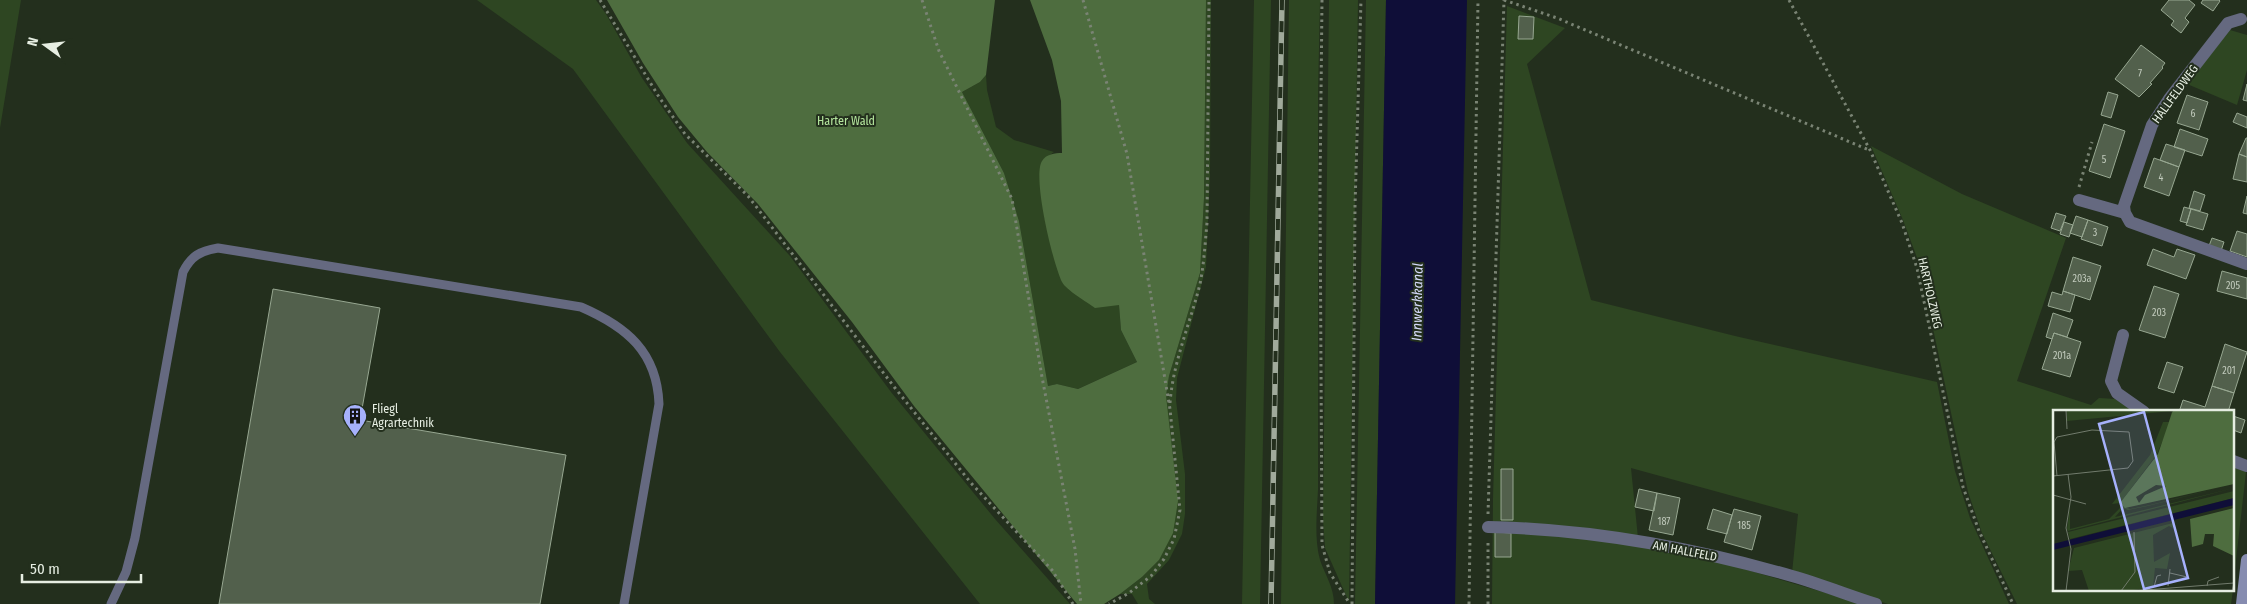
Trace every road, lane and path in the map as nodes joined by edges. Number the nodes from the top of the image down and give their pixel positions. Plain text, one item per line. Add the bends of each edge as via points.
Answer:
1 (600, 0) edge
2 (922, 0) edge
3 (1083, 0) edge
4 (1209, 0) edge
5 (1322, 0) edge
6 (1361, 0) edge
7 (1478, 0) edge
8 (1504, 0) edge
9 (1790, 0) edge
10 (2240, 19) dead end
11 (2092, 142) dead end
12 (1870, 150) junction
13 (2079, 200) joint
14 (2125, 213) junction
15 (2247, 264) edge
16 (2123, 335) dead end
17 (1170, 409) junction
18 (2141, 410) edge
19 (2234, 461) edge
20 (2247, 466) edge
21 (1488, 527) junction
22 (2247, 560) edge
23 (111, 604) edge
24 (624, 604) edge
25 (1073, 604) edge
26 (1081, 604) edge
27 (1109, 604) edge
28 (1351, 604) edge
29 (1468, 604) edge
30 (1488, 604) edge
31 (1876, 604) edge
32 (2013, 604) edge
33 (2242, 604) edge

1 - 25 path via 659,97 686,134 748,196 971,483 1052,570
2 - 26 path via 939,51 1012,198 1075,549
3 - 17 path via 1127,154
4 - 17 path via 1204,260 1172,378
5 - 28 path via 1322,545 1330,574
6 - 28 path via 1355,206
7 - 29 path
8 - 12 path via 1558,18
8 - 21 path
9 - 12 path, HARTHOLZWEG
10 - 14 street, HALLFELDWEG via 2228,23 2152,125 2124,206
11 - 13 path via 2079,188
12 - 32 path, HARTHOLZWEG via 1902,223 1917,268 1963,487 1979,531
13 - 14 street
14 - 15 street via 2130,222
16 - 18 street via 2110,381 2117,393
17 - 27 path via 1180,510 1174,539 1151,576
19 - 20 street
21 - 30 path
21 - 31 street, AM HALLFELD via 1572,532 1711,556 1793,576
22 - 33 street
23 - 24 lane via 126,572 136,538 182,272 195,255 218,248 581,307 601,316 634,341 649,359 658,384 659,404

